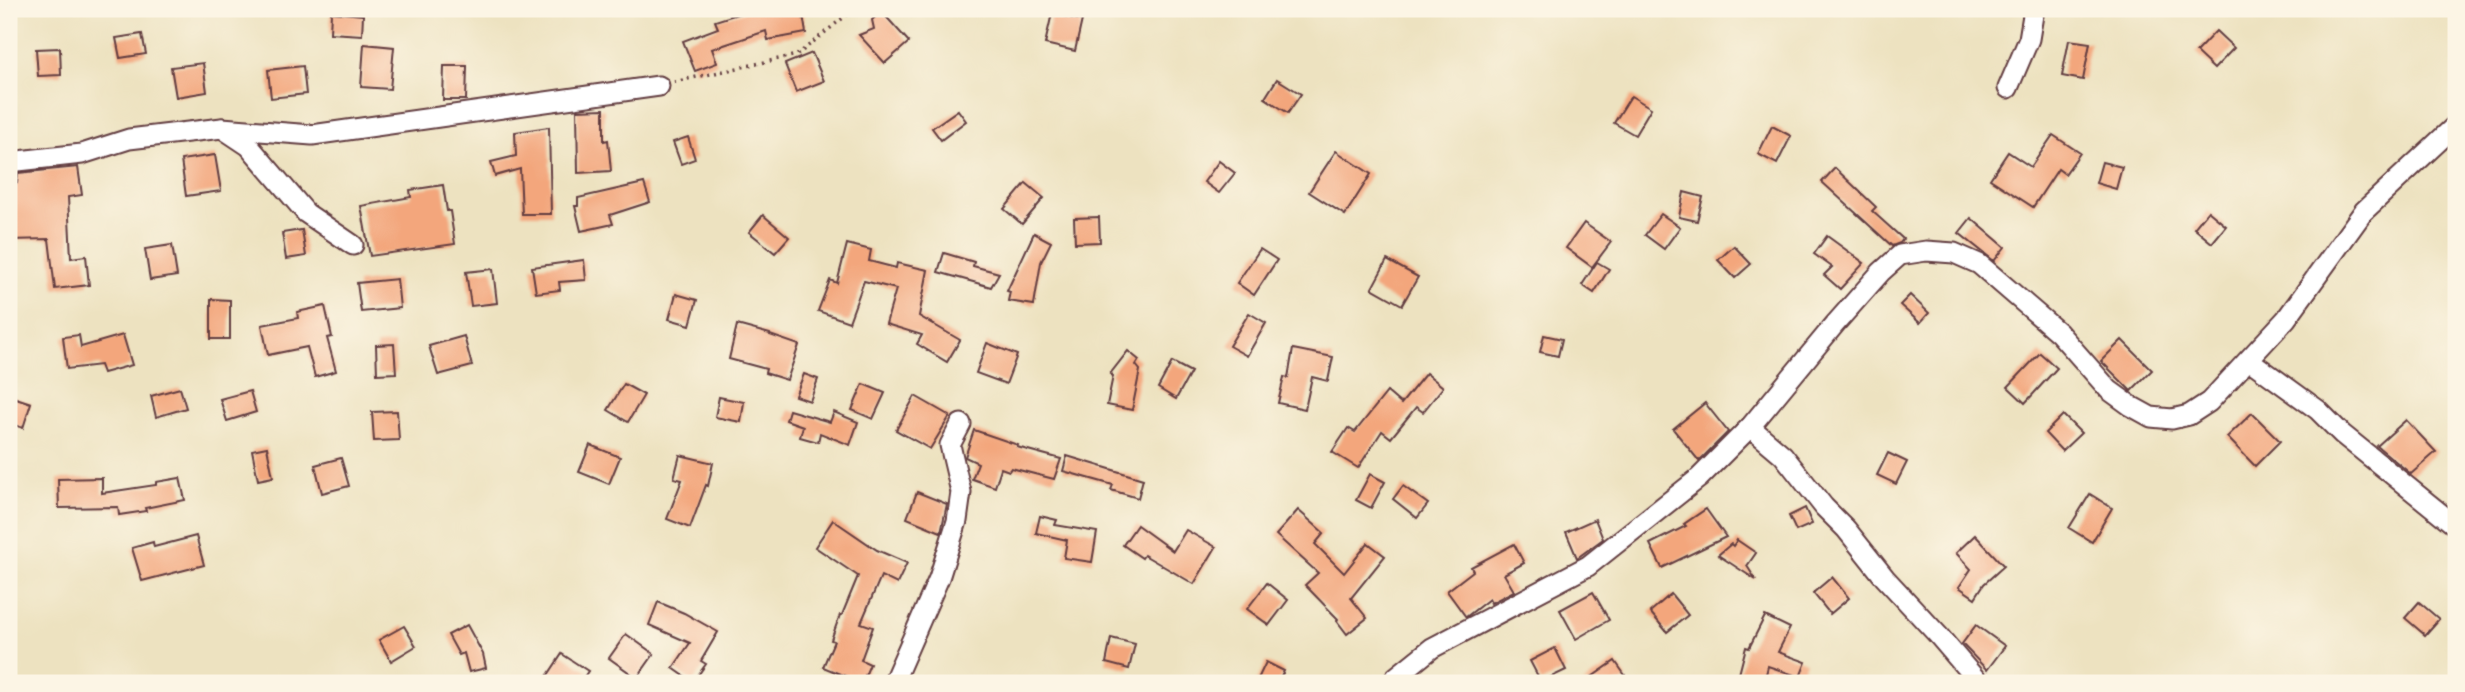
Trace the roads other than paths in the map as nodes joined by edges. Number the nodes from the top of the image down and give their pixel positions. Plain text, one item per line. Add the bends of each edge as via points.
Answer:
1 (2034, 9) edge
2 (659, 86) road end
3 (2008, 88) dead end
4 (2456, 125) edge
5 (222, 128) junction
6 (9, 162) edge
7 (353, 245) dead end
8 (2249, 360) junction
9 (961, 424) dead end
10 (1751, 427) junction
11 (2456, 526) edge
12 (894, 683) edge
13 (1393, 683) edge
14 (1979, 683) edge

1 - 3 street via 2029,39
2 - 5 street via 313,135
4 - 8 street via 2364,211 2286,319
5 - 6 street via 129,139 82,153
5 - 7 street via 249,146 306,213
8 - 10 street via 2209,402 2189,415 2151,417 2109,390 2059,333 1979,264 1954,253 1926,251 1900,255 1881,272
8 - 11 street via 2318,410
9 - 12 street via 950,445 961,492 957,521 939,578
10 - 13 street via 1699,478 1588,566 1432,648
10 - 14 street via 1783,455

